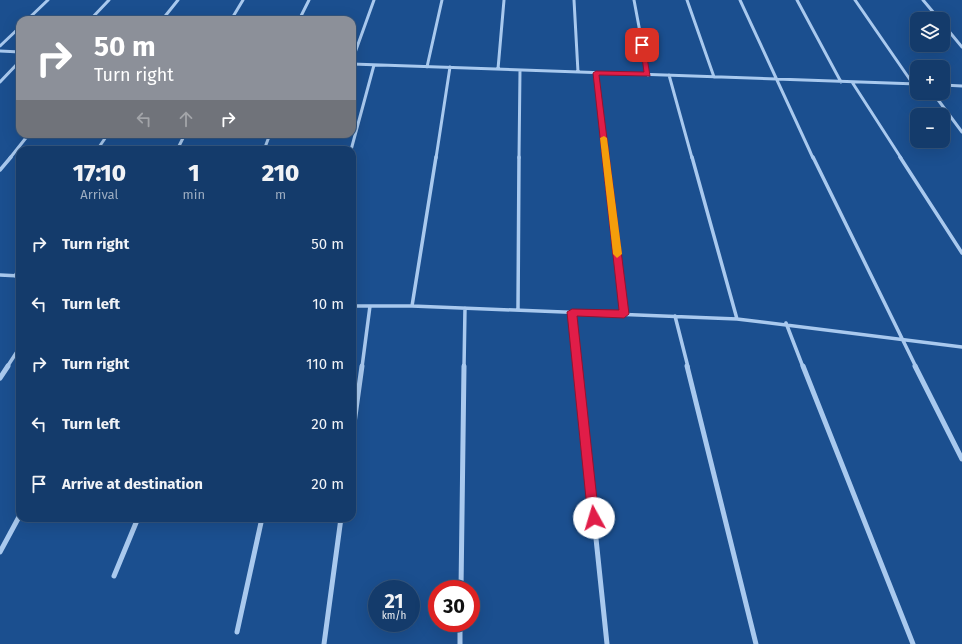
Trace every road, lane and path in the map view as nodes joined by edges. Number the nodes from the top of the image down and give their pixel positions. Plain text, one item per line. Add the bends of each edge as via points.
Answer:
1 (48, 0) edge
2 (109, 0) edge
3 (178, 0) edge
4 (244, 0) edge
5 (309, 0) edge
6 (374, 0) edge
7 (442, 0) edge
8 (504, 0) edge
9 (574, 0) edge
10 (634, 0) edge
11 (687, 0) edge
12 (740, 0) edge
13 (797, 0) edge
14 (855, 0) edge
15 (923, 0) edge
16 (933, 12) edge
17 (31, 16) edge
18 (94, 16) edge
19 (165, 16) edge
20 (234, 16) edge
21 (301, 16) edge
22 (16, 31) edge
23 (950, 32) edge
24 (0, 46) edge
25 (962, 47) edge
26 (356, 50) edge
27 (0, 51) edge
28 (16, 52) edge
29 (356, 64) edge
30 (16, 65) edge
31 (374, 65) junction
32 (427, 67) junction
33 (450, 67) junction
34 (498, 69) junction
35 (520, 70) junction
36 (578, 72) junction
37 (596, 73) junction
38 (648, 74) junction
39 (669, 75) junction
40 (714, 77) junction
41 (775, 79) junction
42 (910, 80) edge
43 (0, 82) edge
44 (841, 82) junction
45 (852, 82) junction
46 (910, 84) edge
47 (950, 85) edge
48 (962, 86) edge
49 (938, 100) edge
50 (356, 132) edge
51 (962, 132) edge
52 (26, 138) edge
53 (19, 146) edge
54 (16, 150) edge
55 (0, 170) edge
56 (962, 254) edge
57 (0, 275) edge
58 (15, 276) edge
59 (356, 306) edge
60 (370, 306) junction
61 (412, 306) junction
62 (464, 308) junction
63 (518, 310) junction
64 (572, 312) junction
65 (624, 314) junction
66 (675, 316) junction
67 (737, 319) junction
68 (786, 323) junction
69 (902, 340) junction
70 (962, 347) edge
71 (16, 353) edge
72 (0, 378) edge
73 (356, 409) edge
74 (962, 459) edge
75 (16, 522) edge
76 (136, 522) edge
77 (261, 522) edge
78 (340, 522) edge
79 (0, 552) edge
80 (114, 576) dead end
81 (461, 580) edge
82 (237, 632) dead end
83 (460, 632) edge
84 (324, 644) edge
85 (460, 644) edge
86 (607, 644) edge
87 (756, 644) edge
88 (913, 644) edge

1 - 17 street
2 - 18 street
3 - 19 street
4 - 20 street
5 - 21 street
6 - 26 street
7 - 32 street
8 - 34 street
9 - 36 street
10 - 38 street
11 - 40 street
12 - 41 street
13 - 44 street
14 - 42 street
15 - 16 street
22 - 24 street
23 - 25 street
27 - 28 street
29 - 31 street
30 - 43 street
31 - 32 street
31 - 50 street
32 - 33 street
33 - 34 street
33 - 61 street
34 - 35 street
35 - 36 street
35 - 63 street
36 - 37 street
37 - 38 street
37 - 65 street
38 - 39 street
39 - 40 street
39 - 67 street
40 - 41 street
41 - 44 street
41 - 69 street
44 - 45 street
45 - 46 street
45 - 56 street
47 - 48 street
49 - 51 street
52 - 53 street
54 - 55 street
57 - 58 street
59 - 60 street
60 - 61 street
60 - 73 street
61 - 62 street
62 - 63 street
62 - 81 street
63 - 64 street
64 - 65 street
64 - 86 street
65 - 66 street
66 - 67 street
66 - 87 street
67 - 68 street
68 - 69 street
68 - 88 street
69 - 70 street
69 - 74 street
71 - 72 street
75 - 79 street
76 - 80 street
77 - 82 street
78 - 84 street
83 - 85 street

